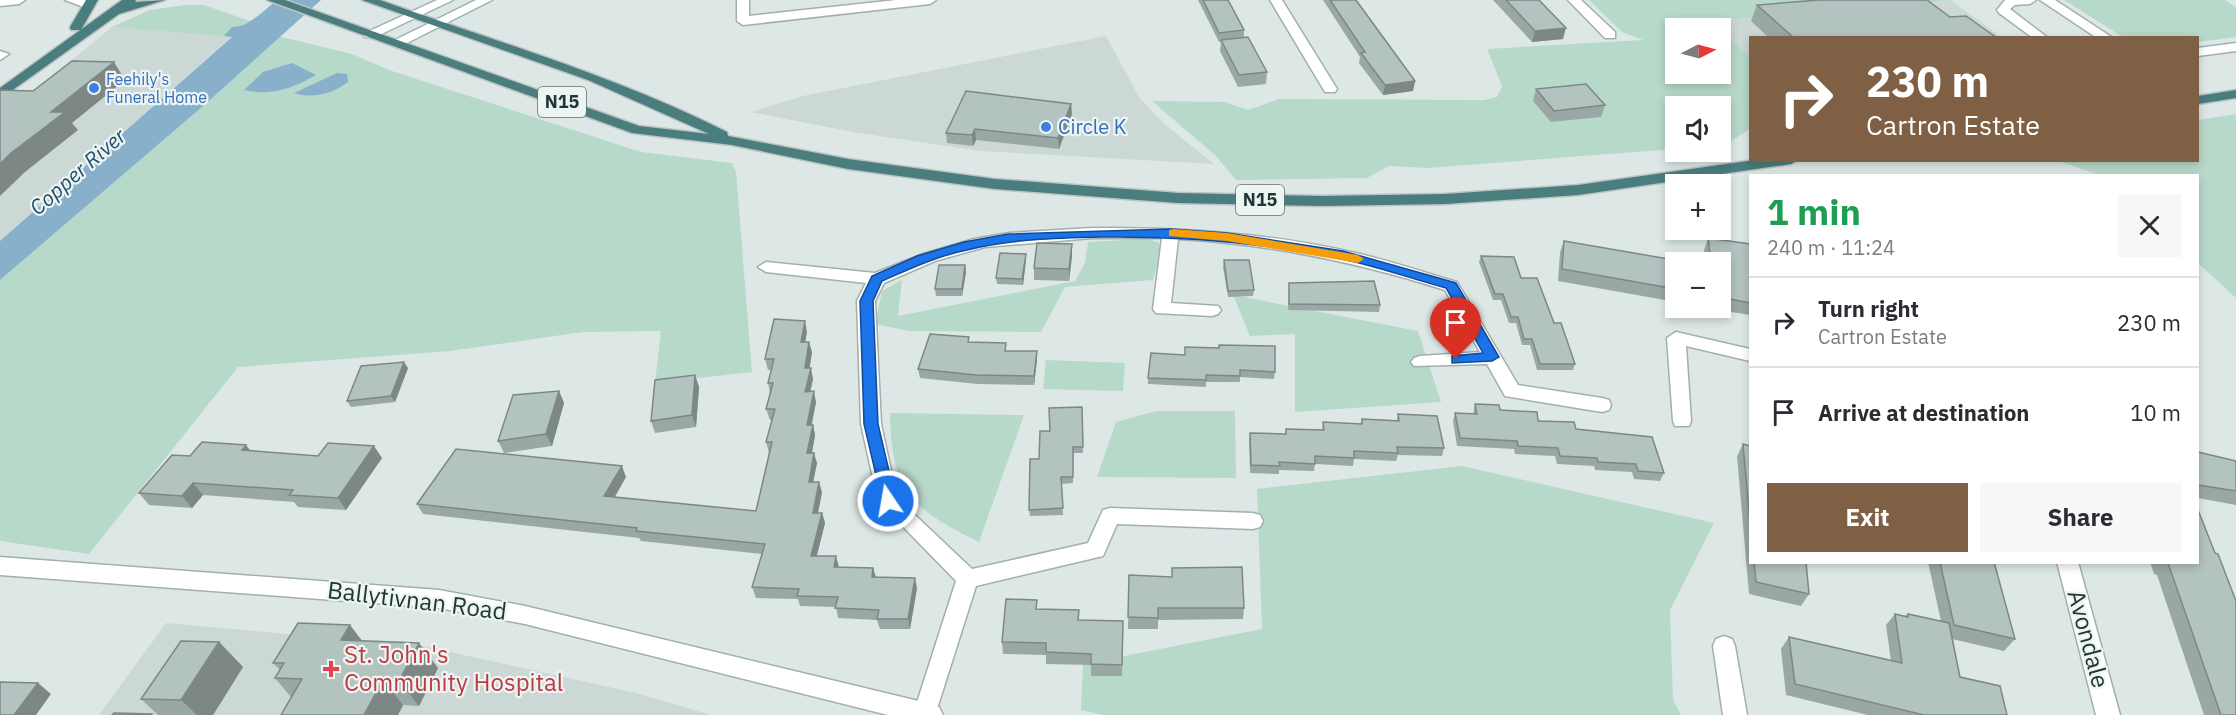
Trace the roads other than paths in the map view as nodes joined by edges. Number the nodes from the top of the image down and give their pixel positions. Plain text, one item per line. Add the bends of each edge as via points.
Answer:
1 (18, 0) edge
2 (70, 0) edge
3 (130, 0) edge
4 (159, 0) edge
5 (273, 0) edge
6 (368, 0) edge
7 (447, 0) edge
8 (486, 0) edge
9 (743, 0) edge
10 (930, 0) edge
11 (1276, 0) edge
12 (1574, 0) edge
13 (2030, 0) edge
14 (2046, 0) edge
15 (0, 2) edge
16 (90, 3) edge
17 (110, 7) edge
18 (411, 16) junction
19 (435, 25) junction
20 (76, 27) junction
21 (370, 34) junction
22 (1610, 35) dead end
23 (2039, 36) edge
24 (2105, 36) edge
25 (396, 43) junction
26 (2236, 47) edge
27 (59, 50) junction
28 (2199, 52) edge
29 (1329, 88) dead end
30 (2236, 94) edge
31 (0, 95) edge
32 (2199, 100) edge
33 (732, 141) junction
34 (1777, 162) edge
35 (1171, 233) junction
36 (766, 267) dead end
37 (877, 279) junction
38 (1212, 310) dead end
39 (1749, 355) edge
40 (1492, 357) junction
41 (1420, 362) dead end
42 (1602, 405) dead end
43 (1682, 421) dead end
44 (1254, 521) dead end
45 (2068, 564) edge
46 (0, 566) edge
47 (968, 579) junction
48 (1724, 646) dead end
49 (928, 714) edge
50 (1735, 715) edge
51 (2108, 715) edge

1 - 15 street
2 - 16 street
3 - 17 highway
4 - 17 highway
5 - 21 highway, N15
6 - 18 highway, N15
7 - 18 street
8 - 19 street
9 - 10 street via 743,21
11 - 29 street
12 - 22 street
13 - 23 street via 2011,1 2003,10
14 - 24 street
16 - 20 highway
17 - 20 highway
17 - 27 highway
18 - 19 highway, N15
18 - 21 street
19 - 25 street
19 - 33 highway, N15 via 680,112
20 - 27 highway
21 - 25 highway, N15
25 - 33 highway, N15 via 637,130
26 - 28 street
27 - 31 highway
30 - 32 highway
33 - 34 highway, N15 via 848,164 995,183 1178,198 1298,201 1445,199 1578,190
35 - 37 street via 1105,231 1008,238 932,256
35 - 38 street via 1162,309
35 - 40 street via 1227,237 1343,255 1451,286
36 - 37 street
37 - 47 street via 866,301 868,364 871,424 888,501
39 - 43 street via 1676,338
40 - 41 street
40 - 42 street via 1512,391
44 - 47 street via 1110,516 1096,550
45 - 51 street, Avondale
46 - 49 street, Ballytivnan Road via 439,599 525,615
47 - 49 street
48 - 50 street

